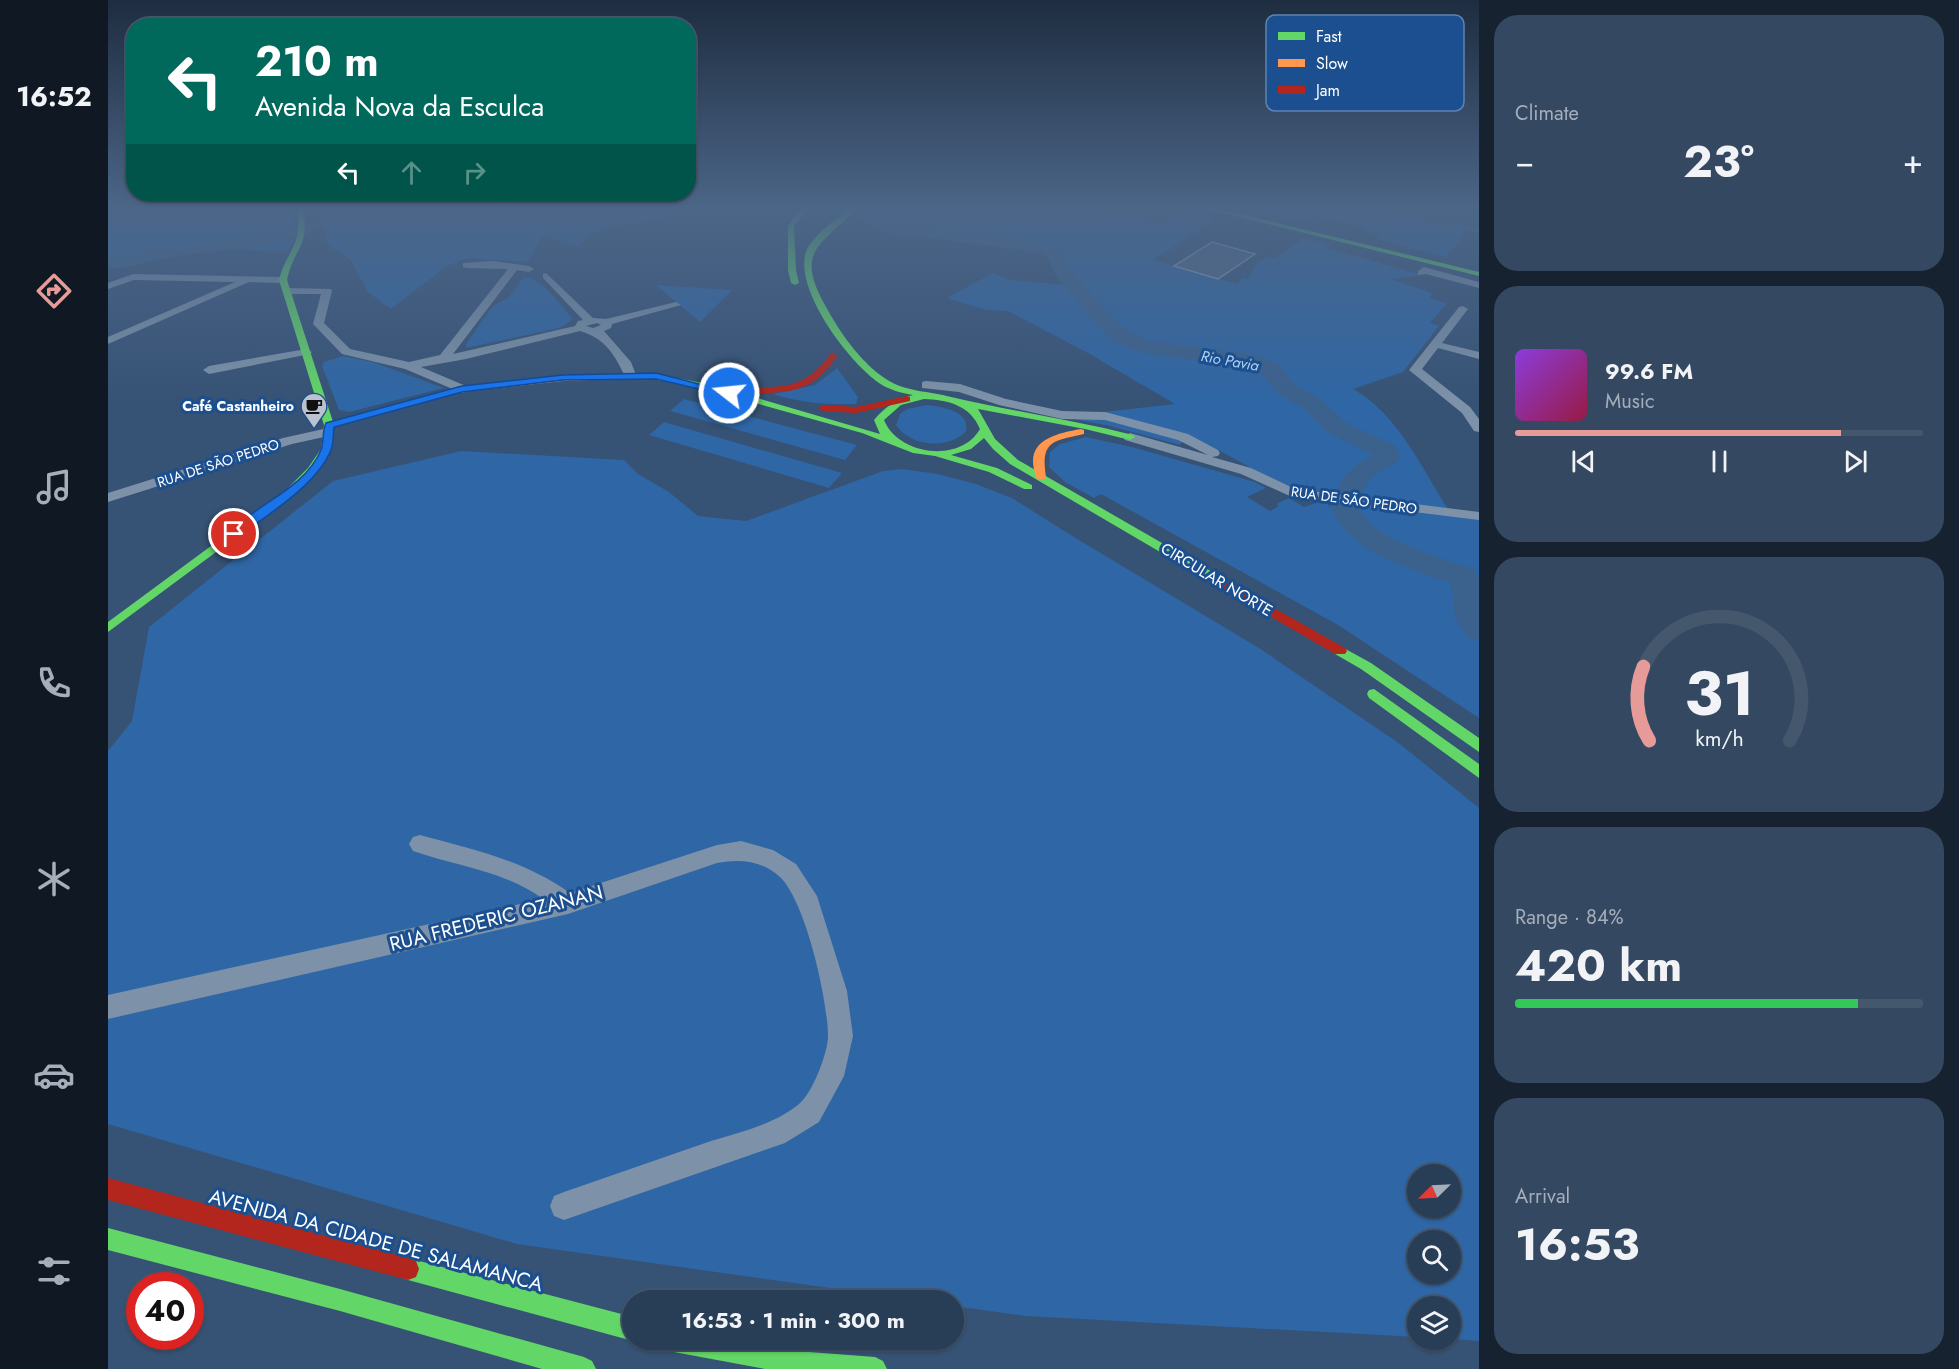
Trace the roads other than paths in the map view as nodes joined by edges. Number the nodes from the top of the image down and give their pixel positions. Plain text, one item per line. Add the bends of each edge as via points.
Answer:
1 (140, 273) edge
2 (284, 273) edge
3 (510, 273) edge
4 (793, 273) edge
5 (808, 273) edge
6 (1435, 273) edge
7 (546, 276) dead end
8 (133, 277) junction
9 (246, 281) junction
10 (1479, 285) edge
11 (108, 286) edge
12 (285, 286) junction
13 (676, 305) dead end
14 (1463, 309) dead end
15 (584, 324) junction
16 (320, 326) junction
17 (602, 327) junction
18 (300, 329) junction
19 (108, 341) edge
20 (1434, 344) junction
21 (306, 352) junction
22 (1479, 356) edge
23 (444, 358) junction
24 (409, 366) junction
25 (209, 370) dead end
26 (630, 375) junction
27 (926, 385) dead end
28 (710, 387) junction
29 (462, 389) junction
30 (939, 398) junction
31 (749, 399) junction
32 (955, 401) junction
33 (876, 405) junction
34 (329, 428) junction
35 (1479, 428) edge
36 (1036, 431) dead end
37 (1081, 432) junction
38 (987, 433) junction
39 (1004, 435) dead end
40 (1130, 437) junction
41 (893, 441) junction
42 (1195, 444) junction
43 (919, 451) junction
44 (1180, 452) junction
45 (1257, 476) junction
46 (1041, 477) junction
47 (108, 498) edge
48 (1053, 501) dead end
49 (1479, 516) edge
50 (108, 628) edge
51 (1365, 689) dead end
52 (1479, 746) edge
53 (1479, 772) edge
54 (420, 843) dead end
55 (568, 904) junction
56 (108, 1006) edge
57 (108, 1189) edge
58 (564, 1206) dead end
59 (108, 1239) edge
60 (622, 1326) edge
61 (716, 1350) edge
62 (584, 1369) edge
63 (875, 1369) edge

1 - 8 street
2 - 12 main road
3 - 23 street
4 - 28 main road via 800,294 831,349 824,372 800,385 759,390
5 - 30 main road via 826,312 854,355 873,374 906,391
6 - 10 street
7 - 15 street
8 - 9 street
8 - 11 street
9 - 12 street
9 - 19 street
12 - 16 street via 327,291
12 - 18 main road
13 - 17 street
14 - 20 street
15 - 17 street via 589,332
15 - 23 street via 466,356
16 - 18 street
16 - 24 street via 346,352
17 - 26 street
18 - 21 main road
20 - 22 street
20 - 35 street via 1414,370 1466,410
21 - 25 street
21 - 34 main road
23 - 24 street
24 - 29 street
26 - 28 main road, RUA DE SÃO PEDRO
26 - 29 main road, RUA DE SÃO PEDRO via 552,378
27 - 42 street via 960,388 1062,415 1105,416 1183,437
28 - 31 main road, RUA DE SÃO PEDRO
29 - 34 main road, RUA DE SÃO PEDRO
30 - 32 main road
30 - 33 main road
31 - 33 main road via 840,410
31 - 41 main road
32 - 38 main road, CIRCULAR NORTE via 976,412
32 - 40 main road
33 - 41 main road via 881,429
34 - 47 street, RUA DE SÃO PEDRO
34 - 50 main road via 326,449 288,494
36 - 37 main road
37 - 40 main road
37 - 46 main road via 1053,438 1037,451
38 - 39 main road
38 - 43 main road via 975,444 951,452
38 - 46 main road, CIRCULAR NORTE via 1014,462
40 - 44 street, RUA DE SÃO PEDRO
41 - 43 main road
42 - 44 street via 1195,451
42 - 45 street
43 - 48 main road via 993,470
44 - 45 street, RUA DE SÃO PEDRO
45 - 49 street, RUA DE SÃO PEDRO via 1292,493
46 - 52 main road, CIRCULAR NORTE via 1366,666
51 - 53 main road
54 - 55 street via 537,882
55 - 56 street, RUA FREDERIC OZANAN
55 - 58 street, RUA FREDERIC OZANAN via 717,854 741,850 765,857 788,871 809,903 835,991 842,1036 831,1076 810,1113 775,1133
57 - 60 main road, AVENIDA DA CIDADE DE SALAMANCA
59 - 62 main road
61 - 63 main road via 796,1363

